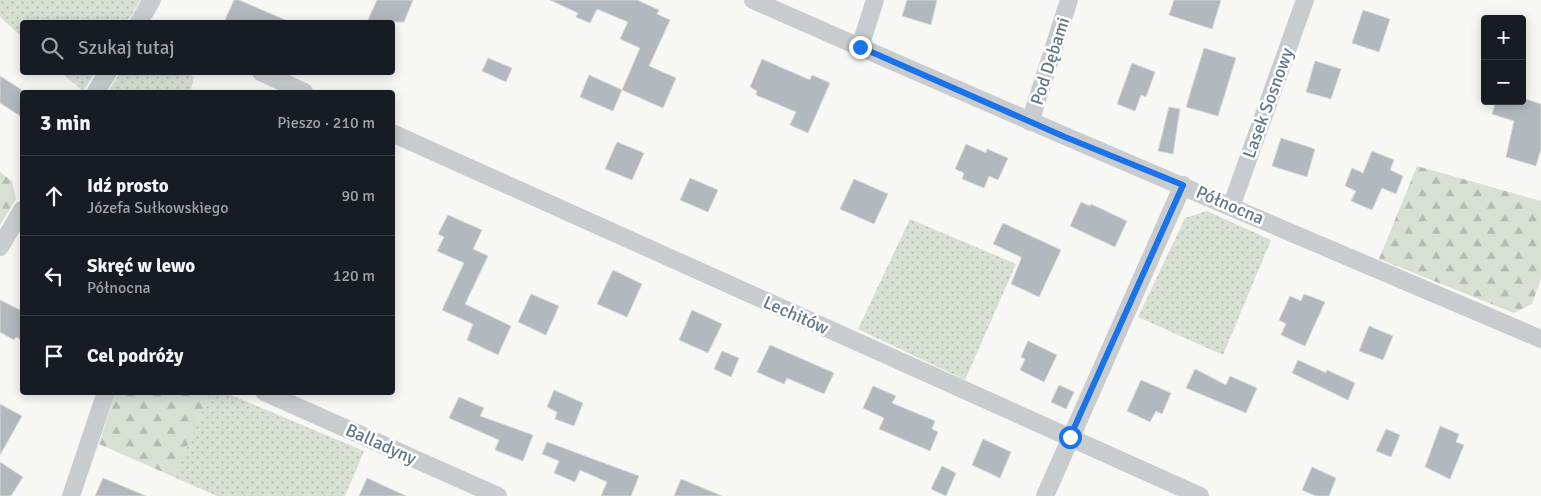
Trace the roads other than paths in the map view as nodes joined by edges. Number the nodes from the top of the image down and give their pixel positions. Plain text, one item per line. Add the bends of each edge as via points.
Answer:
1 (753, 0) edge
2 (875, 0) edge
3 (1069, 0) edge
4 (1300, 1) edge
5 (860, 47) junction
6 (106, 75) edge
7 (267, 75) edge
8 (97, 90) edge
9 (300, 90) edge
10 (1030, 122) junction
11 (395, 133) edge
12 (1183, 185) junction
13 (1231, 206) junction
14 (20, 213) edge
15 (0, 247) edge
16 (1541, 339) edge
17 (105, 395) edge
18 (271, 395) edge
19 (1070, 437) junction
20 (71, 496) edge
21 (498, 496) edge
22 (1044, 496) edge
23 (1200, 496) edge

1 - 5 street, Północna
2 - 5 street
3 - 10 street, Pod Dębami
4 - 13 street, Lasek Sosnowy
5 - 10 street, Północna
6 - 8 street
7 - 9 street
10 - 12 street, Północna
11 - 19 street, Lechitów
12 - 13 street, Północna
12 - 19 street
13 - 16 street, Północna
14 - 15 street
17 - 20 street
18 - 21 street, Balladyny
19 - 22 street
19 - 23 street, Lechitów

